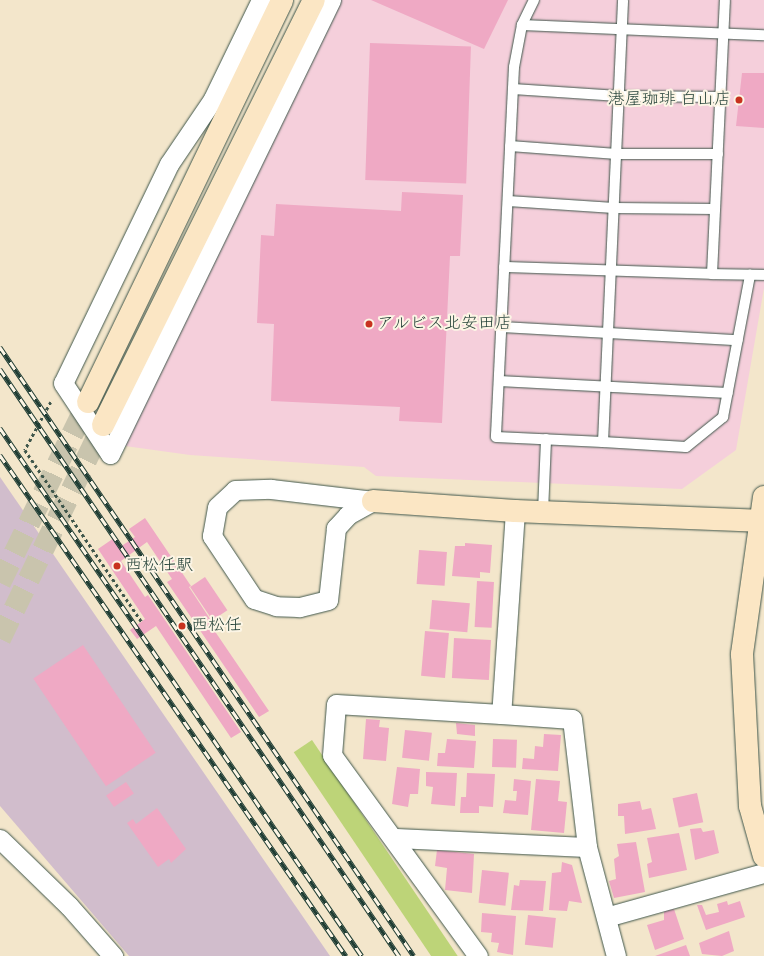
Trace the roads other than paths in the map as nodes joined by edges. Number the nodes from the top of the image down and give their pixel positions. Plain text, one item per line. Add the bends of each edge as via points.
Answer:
1 (261, 0) edge
2 (282, 0) edge
3 (314, 0) edge
4 (331, 0) edge
5 (534, 0) edge
6 (624, 0) edge
7 (725, 0) edge
8 (522, 25) junction
9 (623, 30) junction
10 (723, 34) junction
11 (764, 35) edge
12 (513, 89) junction
13 (619, 96) junction
14 (720, 97) junction
15 (510, 146) junction
16 (616, 154) junction
17 (718, 154) junction
18 (508, 201) junction
19 (614, 208) junction
20 (715, 209) junction
21 (504, 267) junction
22 (611, 271) junction
23 (712, 274) junction
24 (750, 275) junction
25 (764, 275) edge
26 (502, 327) junction
27 (608, 331) junction
28 (738, 340) junction
29 (499, 381) junction
30 (606, 388) junction
31 (728, 393) junction
32 (88, 402) tunnel mouth
33 (103, 425) tunnel mouth
34 (546, 439) junction
35 (603, 442) junction
36 (764, 496) edge
37 (373, 501) junction
38 (515, 511) junction
39 (543, 512) junction
40 (762, 521) edge
41 (501, 714) junction
42 (395, 838) junction
43 (0, 839) edge
44 (587, 847) junction
45 (764, 856) edge
46 (764, 874) edge
47 (606, 917) junction
48 (113, 956) edge
49 (478, 956) edge
50 (616, 956) edge

1 - 4 street via 213,99 169,164 63,383 110,454
2 - 32 street
3 - 33 street
5 - 8 lane
6 - 9 lane
7 - 10 lane
8 - 9 lane
8 - 12 lane via 514,67
9 - 10 lane
9 - 13 lane
10 - 11 lane
10 - 14 lane
12 - 13 lane
12 - 15 lane
13 - 14 lane
13 - 16 lane
14 - 17 lane
15 - 16 lane
15 - 18 lane
16 - 17 lane
16 - 19 lane
17 - 20 lane
18 - 19 lane
18 - 21 lane
19 - 20 lane
19 - 22 lane
20 - 23 lane
21 - 22 lane
21 - 26 lane
22 - 23 lane
22 - 27 lane
23 - 24 lane
24 - 25 lane
24 - 28 lane
26 - 27 lane
26 - 29 lane
27 - 28 lane
27 - 30 lane
28 - 31 lane
29 - 30 lane
29 - 34 lane via 496,437
30 - 31 lane
30 - 35 lane
31 - 35 lane via 723,418 686,447
34 - 35 lane
34 - 39 lane
36 - 40 street
37 - 37 street via 348,515 336,528 328,600 299,607 276,606 254,599 212,536 217,507 235,490 292,490
37 - 38 street
38 - 39 street
38 - 41 street
39 - 40 street
40 - 45 street via 742,654 750,806
41 - 42 street via 336,704 332,755
41 - 44 street via 572,719
42 - 44 street
42 - 49 street
43 - 48 street via 69,906
44 - 47 street
46 - 47 street
47 - 50 street

